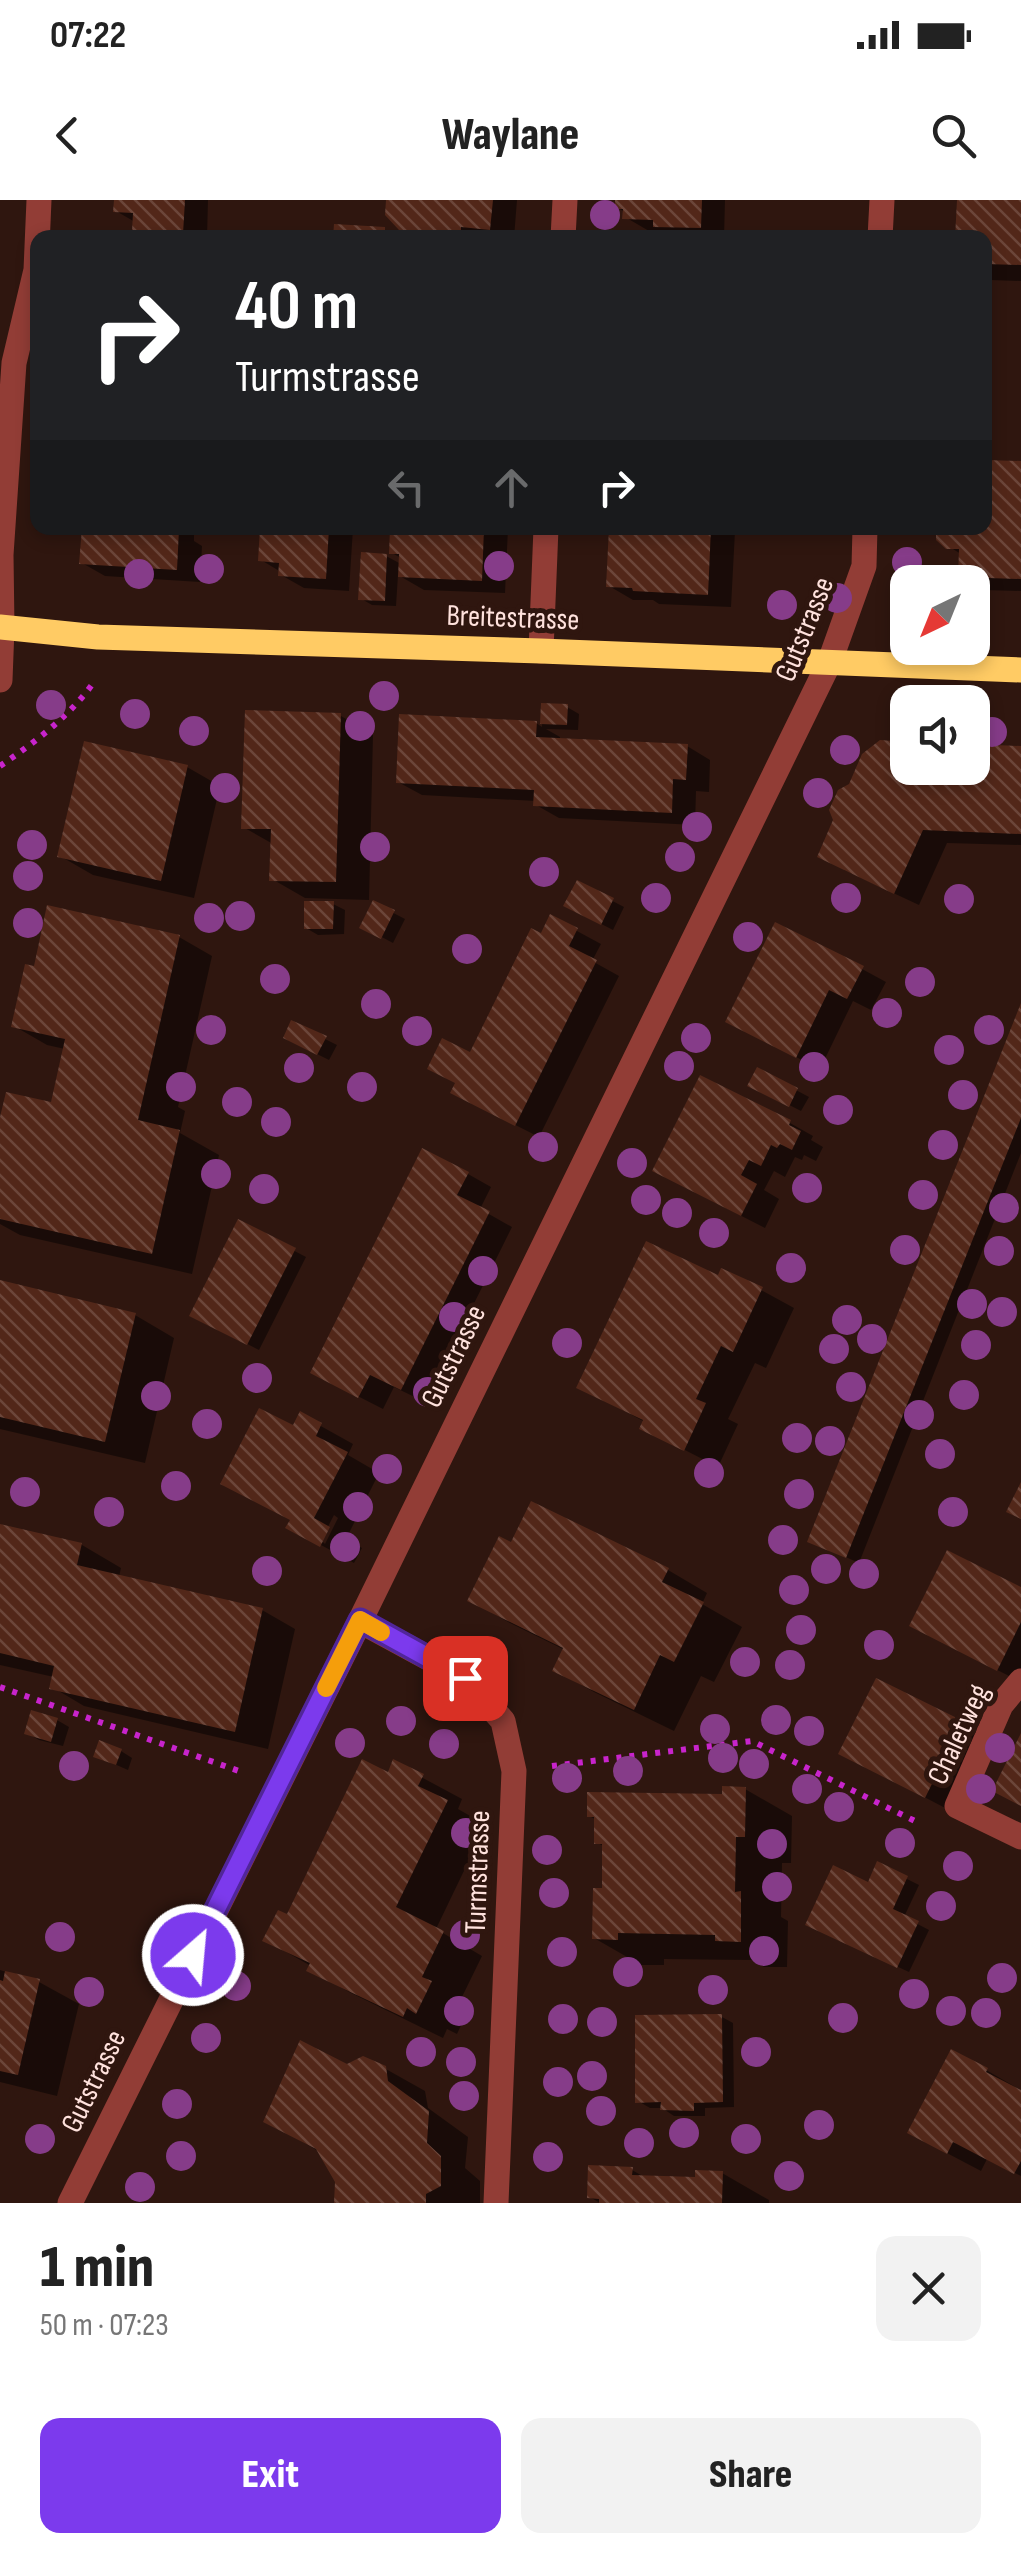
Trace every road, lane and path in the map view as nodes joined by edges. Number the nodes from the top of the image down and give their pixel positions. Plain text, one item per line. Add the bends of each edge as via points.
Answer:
1 (39, 200) edge
2 (565, 200) edge
3 (882, 200) edge
4 (38, 230) edge
5 (563, 230) edge
6 (880, 230) edge
7 (30, 295) edge
8 (546, 535) edge
9 (866, 535) edge
10 (1, 628) edge
11 (541, 651) junction
12 (830, 662) junction
13 (1021, 670) edge
14 (0, 680) edge
15 (94, 682) dead end
16 (0, 766) edge
17 (360, 1620) junction
18 (1021, 1681) edge
19 (0, 1687) edge
20 (514, 1771) junction
21 (278, 1785) junction
22 (957, 1806) junction
23 (1021, 1837) edge
24 (70, 2203) edge
25 (496, 2203) edge

1 - 4 street
2 - 5 street
3 - 6 street
7 - 10 street via 14,363
8 - 11 street
9 - 12 street, Gutstrasse via 864,566
10 - 11 main road, Breitestrasse
10 - 14 street
11 - 12 main road, Breitestrasse
12 - 13 main road, Breitestrasse
12 - 17 street, Gutstrasse
15 - 16 path via 38,740
17 - 20 street, Turmstrasse via 465,1678 502,1721
17 - 21 street, Gutstrasse
18 - 22 street, Chaletweg via 1001,1705
19 - 21 path
20 - 22 path via 752,1741 930,1828
20 - 25 street, Turmstrasse
21 - 24 street, Gutstrasse
22 - 23 street, Chaletweg

